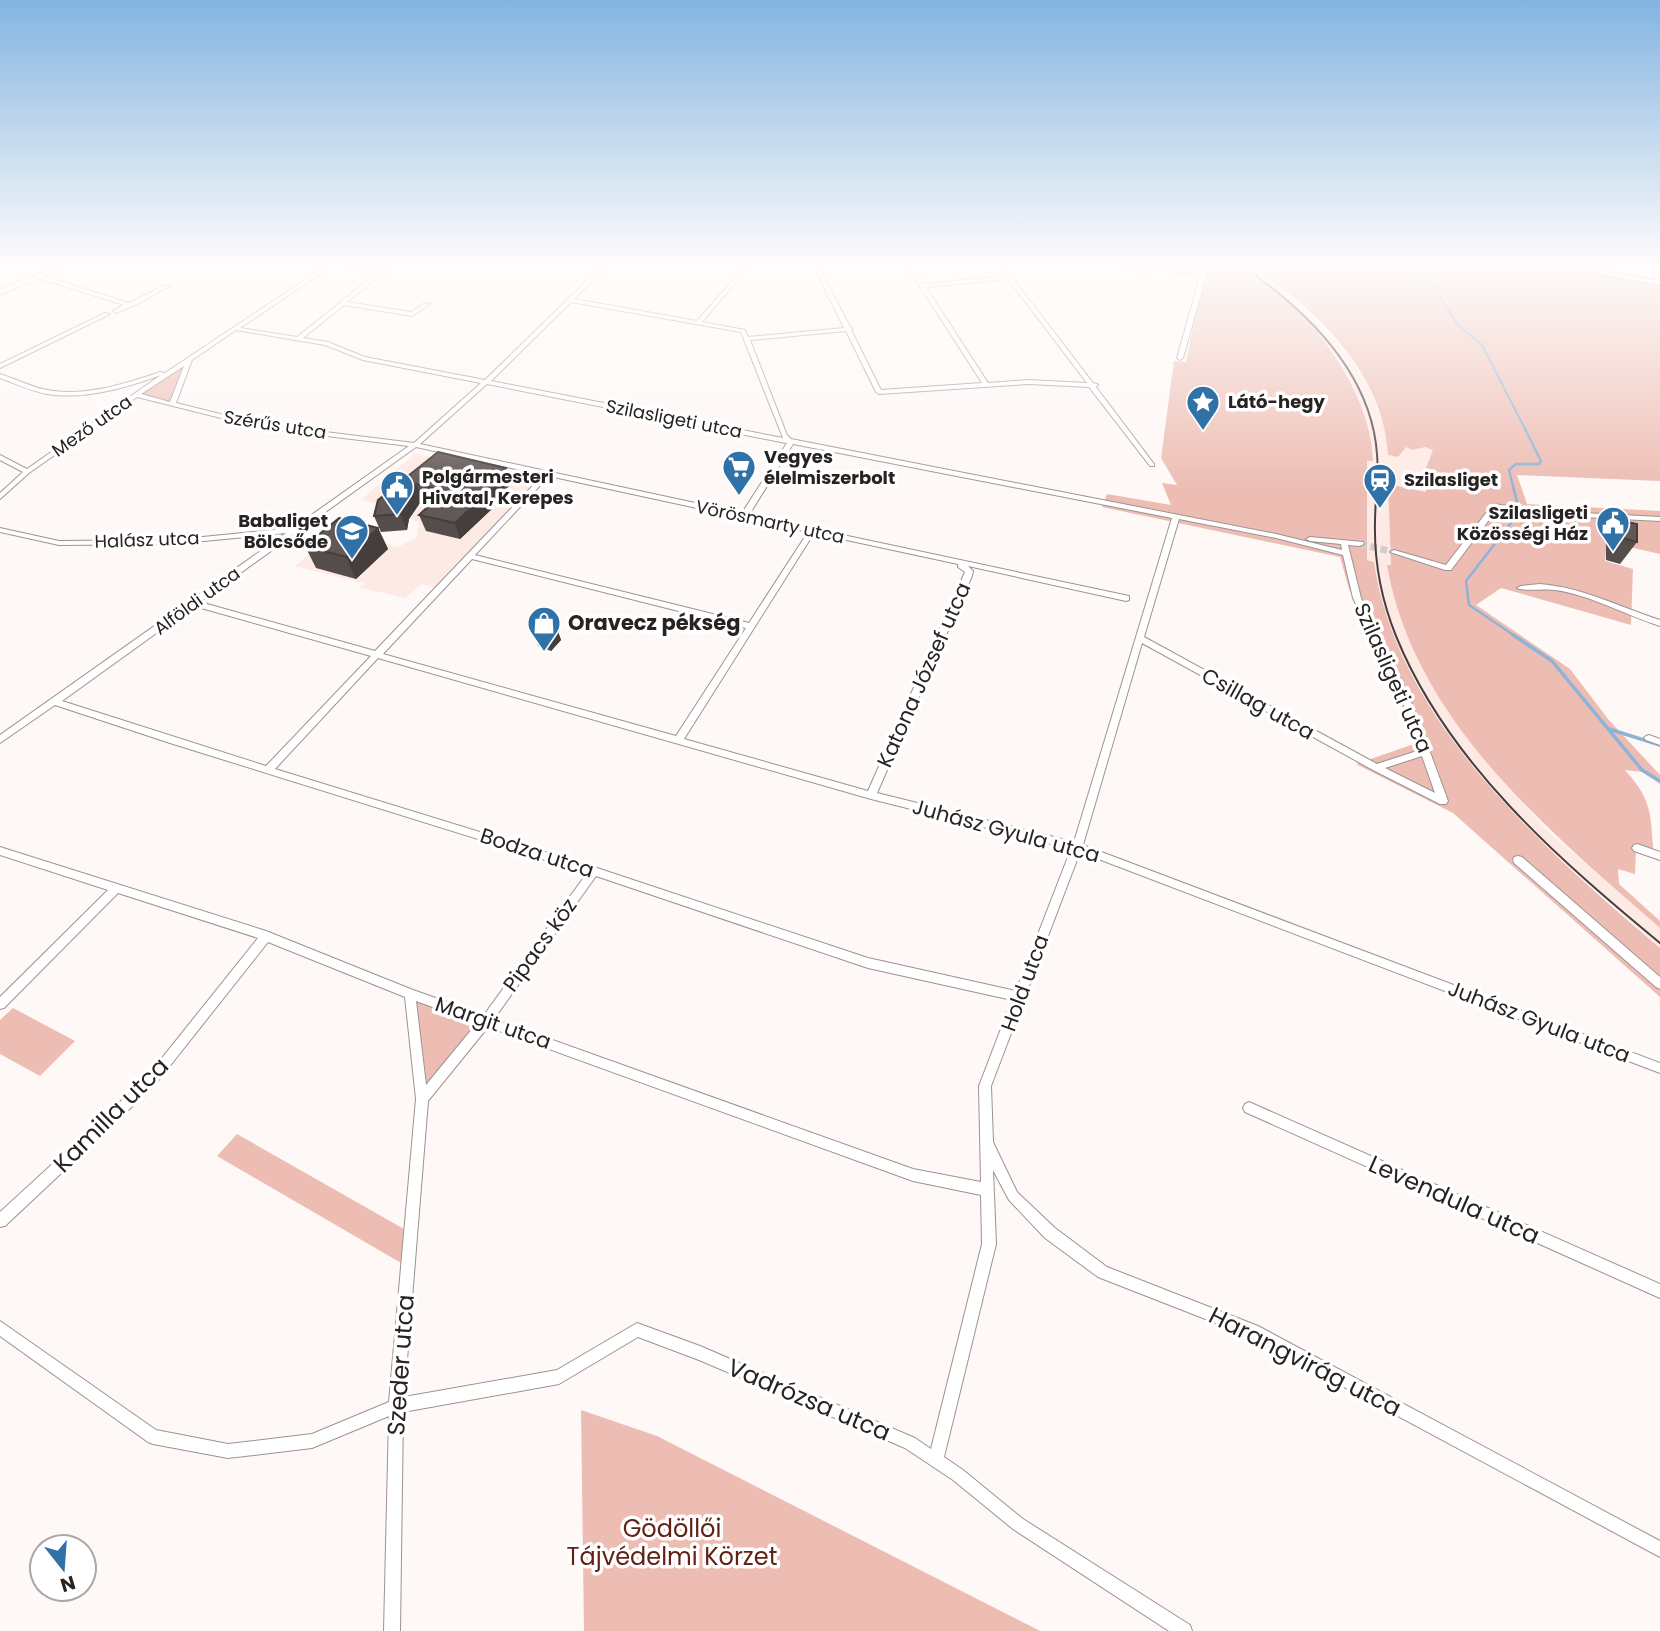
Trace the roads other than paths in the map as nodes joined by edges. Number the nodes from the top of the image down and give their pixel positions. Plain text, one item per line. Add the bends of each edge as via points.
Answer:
1 (55, 339) edge
2 (221, 339) edge
3 (298, 339) edge
4 (529, 339) edge
5 (747, 339) edge
6 (854, 339) edge
7 (956, 339) edge
8 (1059, 339) edge
9 (1185, 339) edge
10 (1180, 358) dead end
11 (189, 359) junction
12 (0, 366) edge
13 (173, 370) junction
14 (0, 376) edge
15 (486, 382) junction
16 (1095, 385) junction
17 (986, 386) junction
18 (136, 395) junction
19 (172, 405) junction
20 (790, 443) junction
21 (415, 444) junction
22 (0, 457) edge
23 (1152, 465) dead end
24 (27, 471) junction
25 (548, 473) junction
26 (0, 497) edge
27 (744, 516) junction
28 (1176, 517) junction
29 (1660, 519) edge
30 (0, 530) edge
31 (295, 530) junction
32 (812, 531) junction
33 (1276, 536) junction
34 (1344, 542) junction
35 (1360, 544) tunnel mouth
36 (1394, 552) tunnel mouth
37 (1346, 553) junction
38 (470, 556) junction
39 (954, 562) junction
40 (1521, 588) dead end
41 (1126, 598) dead end
42 (194, 603) junction
43 (1660, 623) edge
44 (750, 626) junction
45 (1141, 639) junction
46 (376, 655) junction
47 (56, 702) junction
48 (0, 728) edge
49 (15, 729) junction
50 (1649, 738) dead end
51 (0, 740) edge
52 (678, 740) junction
53 (1660, 742) edge
54 (1426, 751) junction
55 (1376, 768) junction
56 (270, 769) junction
57 (871, 795) junction
58 (1443, 801) joint
59 (1077, 847) junction
60 (1637, 848) dead end
61 (0, 851) edge
62 (1660, 856) edge
63 (1518, 860) dead end
64 (594, 871) junction
65 (117, 888) junction
66 (266, 936) junction
67 (1660, 984) edge
68 (410, 994) junction
69 (1019, 997) junction
70 (0, 1003) edge
71 (487, 1020) junction
72 (1660, 1068) edge
73 (422, 1099) junction
74 (1249, 1108) dead end
75 (986, 1141) junction
76 (988, 1190) junction
77 (0, 1222) edge
78 (1660, 1291) edge
79 (0, 1328) edge
80 (396, 1406) junction
81 (936, 1460) junction
82 (1660, 1549) edge
83 (392, 1631) edge
84 (1184, 1631) edge

1 - 12 street
2 - 11 street, Mező utca
3 - 15 street, Szilasligeti utca via 335,345 363,358
4 - 15 street, Alföldi utca
5 - 20 street
6 - 17 street via 878,392
7 - 17 street
8 - 16 street
9 - 10 street
11 - 13 street, Mező utca
11 - 19 street
13 - 14 street via 118,388 73,393 44,392
13 - 18 street, Mező utca
15 - 20 street, Szilasligeti utca
15 - 21 street, Alföldi utca
16 - 17 street via 1029,382
16 - 23 street
18 - 19 street, Szérűs utca
18 - 24 street, Mező utca
19 - 21 street, Szérűs utca via 261,426
20 - 27 street
20 - 28 street, Szilasligeti utca
21 - 25 street, Vörösmarty utca
21 - 31 street, Alföldi utca
22 - 24 street
24 - 26 street, Mező utca
25 - 27 street, Vörösmarty utca
25 - 38 street
27 - 32 street, Vörösmarty utca
28 - 33 street, Szilasligeti utca
28 - 45 street, Hold utca
29 - 36 street via 1496,506 1448,568
30 - 31 street, Halász utca via 59,543 172,541
31 - 42 street, Alföldi utca
32 - 39 street, Vörösmarty utca
32 - 44 street
33 - 34 street, Szilasligeti utca
33 - 37 street, Szilasligeti utca
34 - 35 street, Szilasligeti utca
34 - 37 street, Szilasligeti utca
37 - 54 street, Szilasligeti utca via 1357,598
38 - 44 street
38 - 46 street
39 - 41 street, Vörösmarty utca
39 - 57 street, Katona József utca via 969,571 968,576
40 - 43 street via 1581,595
42 - 46 street, Juhász Gyula utca
42 - 47 street, Alföldi utca
44 - 52 street
45 - 55 street, Csillag utca
45 - 59 street, Hold utca
46 - 52 street, Juhász Gyula utca
46 - 56 street
47 - 49 street, Alföldi utca
47 - 56 street, Bodza utca
48 - 49 street
49 - 51 street, Alföldi utca
50 - 53 street
52 - 57 street, Juhász Gyula utca
54 - 55 street
54 - 58 street, Szilasligeti utca
55 - 58 street, Csillag utca
56 - 64 street, Bodza utca
57 - 59 street, Juhász Gyula utca
59 - 69 street, Hold utca
59 - 72 street, Juhász Gyula utca
60 - 62 street
61 - 65 street, Margit utca
63 - 67 street
64 - 69 street, Bodza utca via 868,963
64 - 71 street, Pipacs köz
65 - 66 street, Margit utca
65 - 70 street
66 - 68 street, Margit utca
66 - 77 street, Kamilla utca via 150,1082
68 - 71 street, Margit utca
68 - 73 street, Szeder utca
69 - 75 street, Hold utca via 985,1086
71 - 73 street
71 - 76 street, Margit utca via 913,1175
73 - 80 street, Szeder utca
74 - 78 street, Levendula utca
75 - 76 street, Hold utca
75 - 82 street, Harangvirág utca via 1013,1196 1050,1233 1103,1272 1253,1331
76 - 81 street, Hold utca via 989,1244
79 - 80 street via 153,1437 228,1451 312,1441
80 - 81 street, Vadrózsa utca via 559,1377 637,1330 910,1443
80 - 83 street, Szeder utca
81 - 84 street, Vadrózsa utca via 1018,1524

